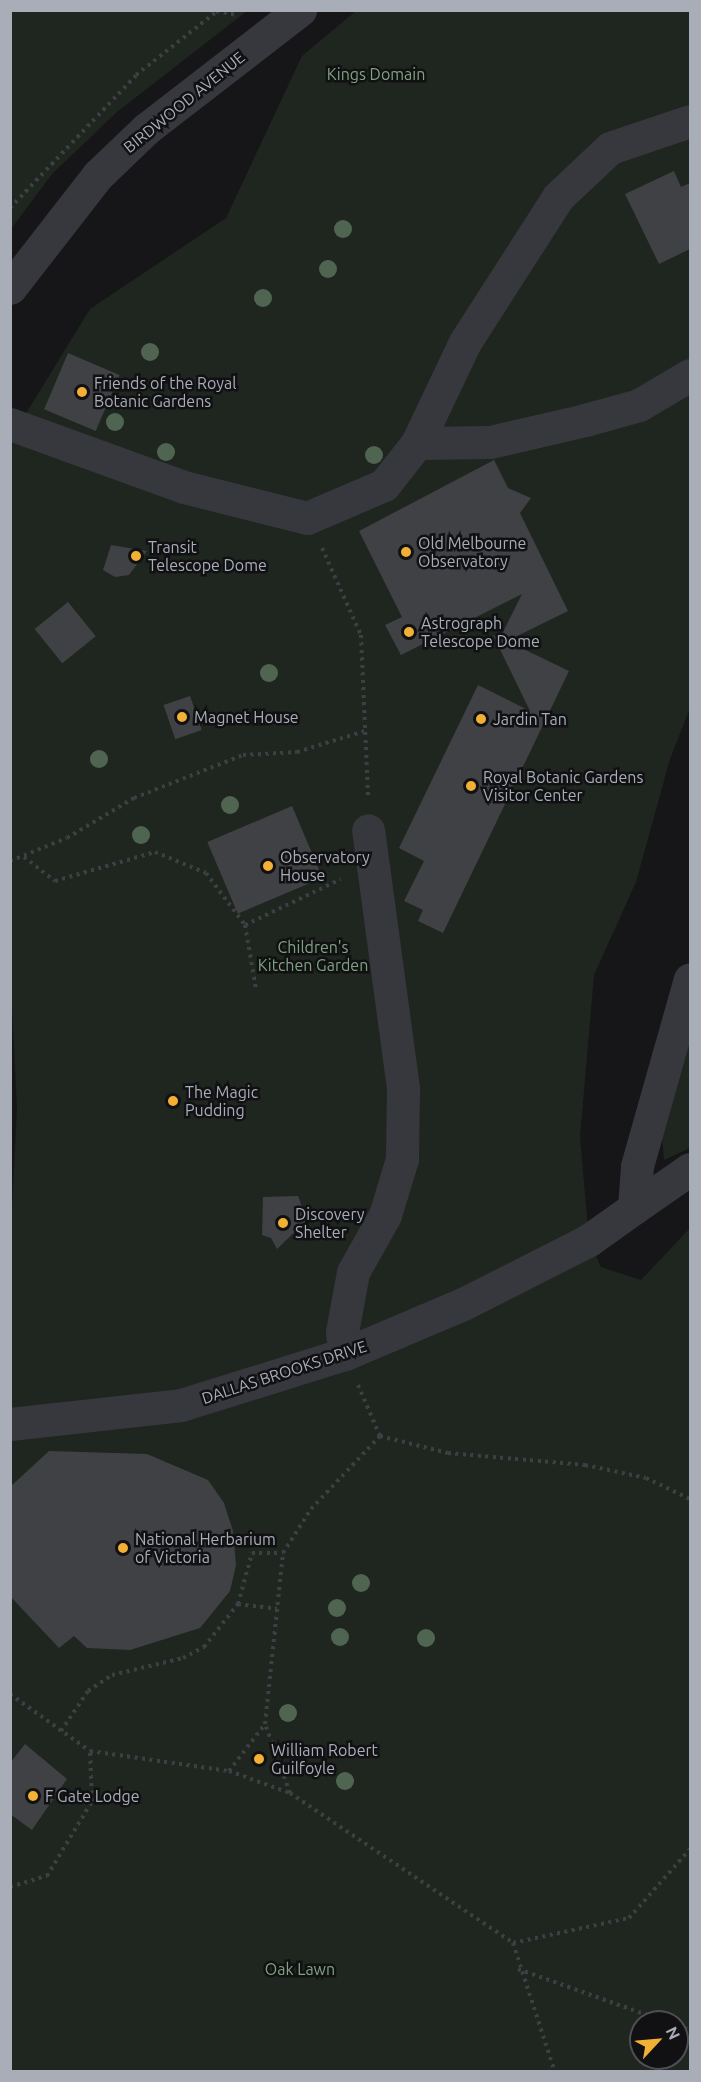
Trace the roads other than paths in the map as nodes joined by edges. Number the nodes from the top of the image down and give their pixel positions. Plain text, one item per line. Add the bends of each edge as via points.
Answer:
1 (300, 10) edge
2 (690, 121) edge
3 (10, 288) edge
4 (690, 375) edge
5 (10, 424) edge
6 (417, 443) junction
7 (368, 830) road end
8 (690, 979) edge
9 (690, 1169) edge
10 (634, 1208) junction
11 (345, 1354) junction
12 (10, 1424) edge

1 - 3 street, BIRDWOOD AVENUE via 146,129 98,175
2 - 6 street via 610,148 558,197 465,342
4 - 6 street via 639,405 585,420 490,442
5 - 6 street via 184,487 307,518 384,485
7 - 11 street via 403,1088 402,1159 385,1215 353,1272 342,1332
8 - 10 street via 637,1166
9 - 10 street, DALLAS BROOKS DRIVE
10 - 11 street, DALLAS BROOKS DRIVE via 562,1256
11 - 12 street, DALLAS BROOKS DRIVE via 182,1405

